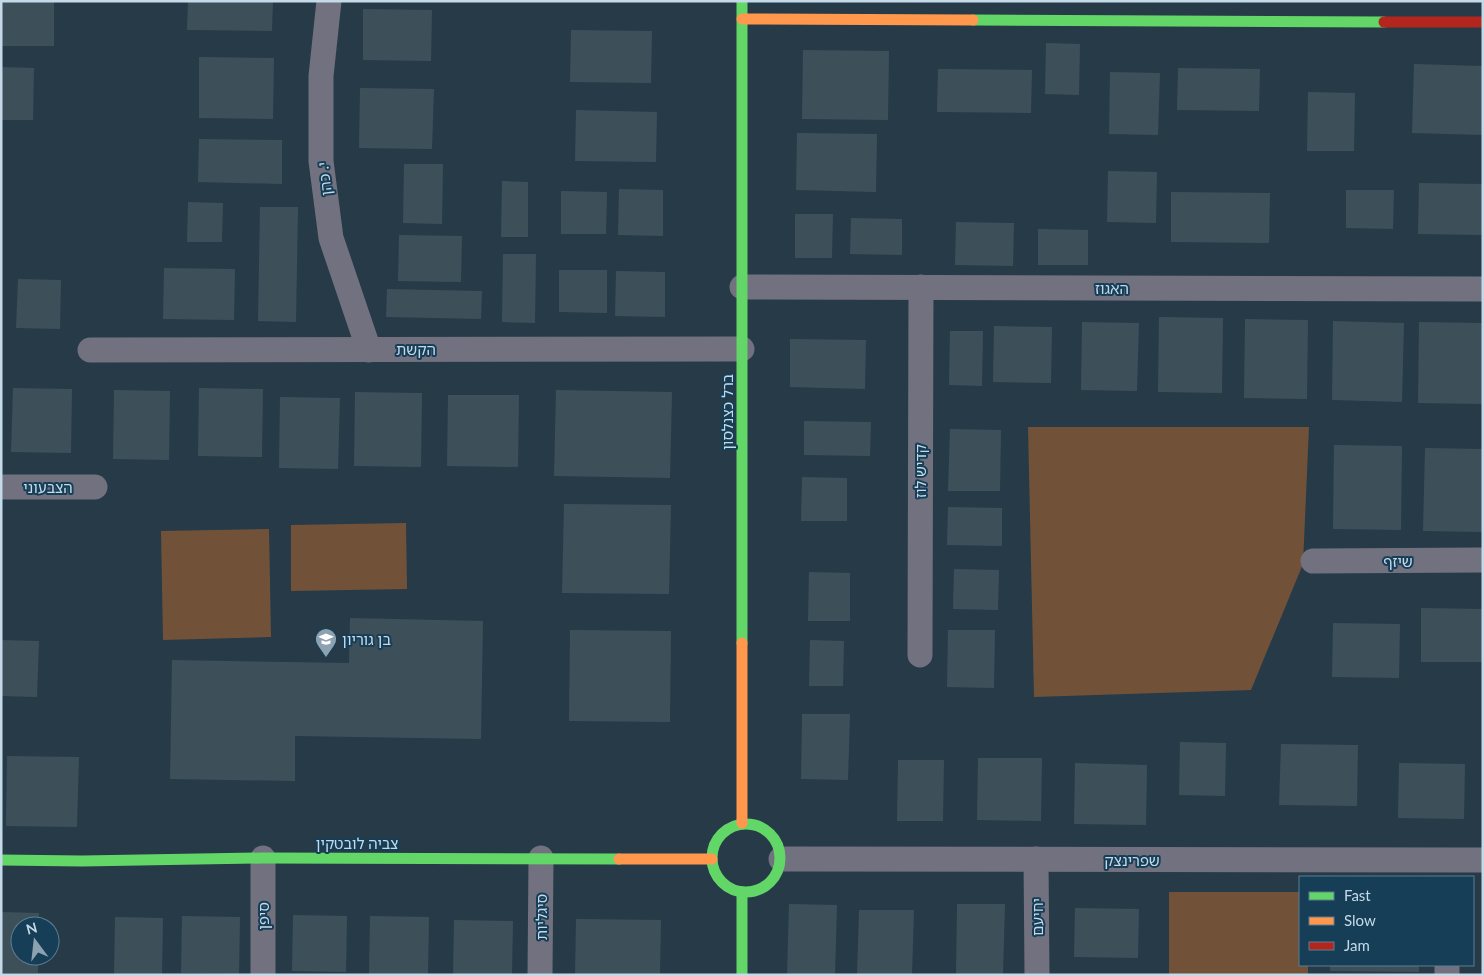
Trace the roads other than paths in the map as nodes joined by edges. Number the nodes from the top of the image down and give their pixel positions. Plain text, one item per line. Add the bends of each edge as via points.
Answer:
1 (329, 1) edge
2 (742, 1) edge
3 (742, 19) junction
4 (1483, 22) edge
5 (742, 287) junction
6 (921, 287) junction
7 (1483, 289) edge
8 (742, 349) junction
9 (90, 350) dead end
10 (369, 350) junction
11 (1, 487) edge
12 (95, 487) dead end
13 (1483, 560) edge
14 (1313, 562) dead end
15 (920, 656) dead end
16 (742, 824) junction
17 (263, 858) junction
18 (541, 858) junction
19 (781, 858) junction
20 (712, 859) junction
21 (1036, 859) junction
22 (1, 860) edge
23 (1483, 860) edge
24 (1448, 869) edge
25 (742, 892) junction
26 (263, 975) edge
27 (540, 975) edge
28 (742, 975) edge
29 (1037, 975) edge

1 - 10 street, י. כהן via 321,76 321,161 331,238
2 - 3 street, ברל כצנלסון
3 - 4 street
3 - 5 street, ברל כצנלסון
5 - 6 street, האגוז
5 - 8 street, ברל כצנלסון
6 - 7 street, האגוז
6 - 15 street, קדיש לוז
8 - 10 street, הקשת
8 - 16 street, ברל כצנלסון
9 - 10 street, הקשת
11 - 12 street, הצבעוני
13 - 14 street, שיזף
16 - 19 street via 764,828 773,836
16 - 20 street via 721,834
17 - 18 street, צביה לובטקין
17 - 22 street, צביה לובטקין
17 - 26 street, סיפן
18 - 20 street, צביה לובטקין
18 - 27 street, סיגליות
19 - 21 street, שפרינצק
19 - 25 street via 774,878 765,886
20 - 25 street via 720,881
21 - 24 street, שפרינצק
21 - 29 street, יחיעם
23 - 24 street, שפרינצק
25 - 28 street

